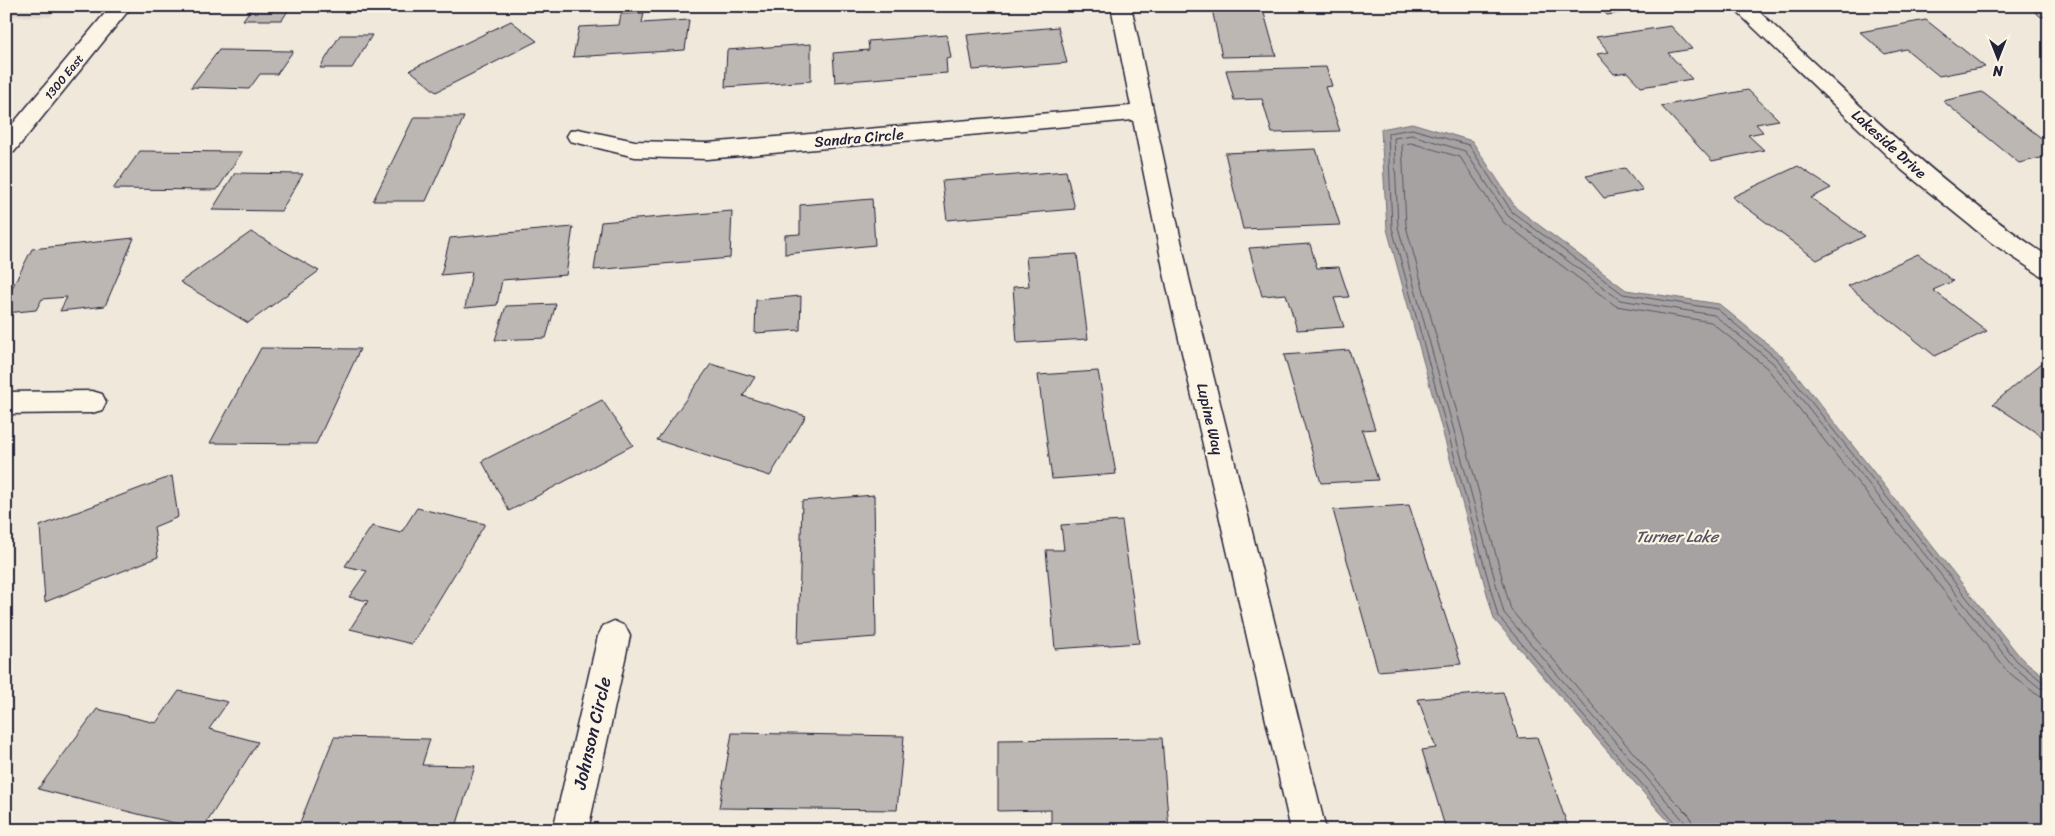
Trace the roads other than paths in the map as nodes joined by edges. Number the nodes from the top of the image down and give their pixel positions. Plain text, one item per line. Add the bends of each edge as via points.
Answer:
1 (122, 6) edge
2 (1121, 6) edge
3 (1741, 6) edge
4 (1141, 112) junction
5 (578, 136) dead end
6 (6, 147) edge
7 (2049, 269) edge
8 (92, 402) dead end
9 (6, 403) edge
10 (614, 636) dead end
11 (570, 830) edge
12 (1309, 830) edge

1 - 6 street, 1300 East
2 - 4 street, Lupine Way
3 - 7 street, Lakeside Drive via 1910,165 2001,237
4 - 5 street, Sandra Circle via 707,151 635,149
4 - 12 street, Lupine Way via 1179,287
8 - 9 street
10 - 11 street, Johnson Circle

